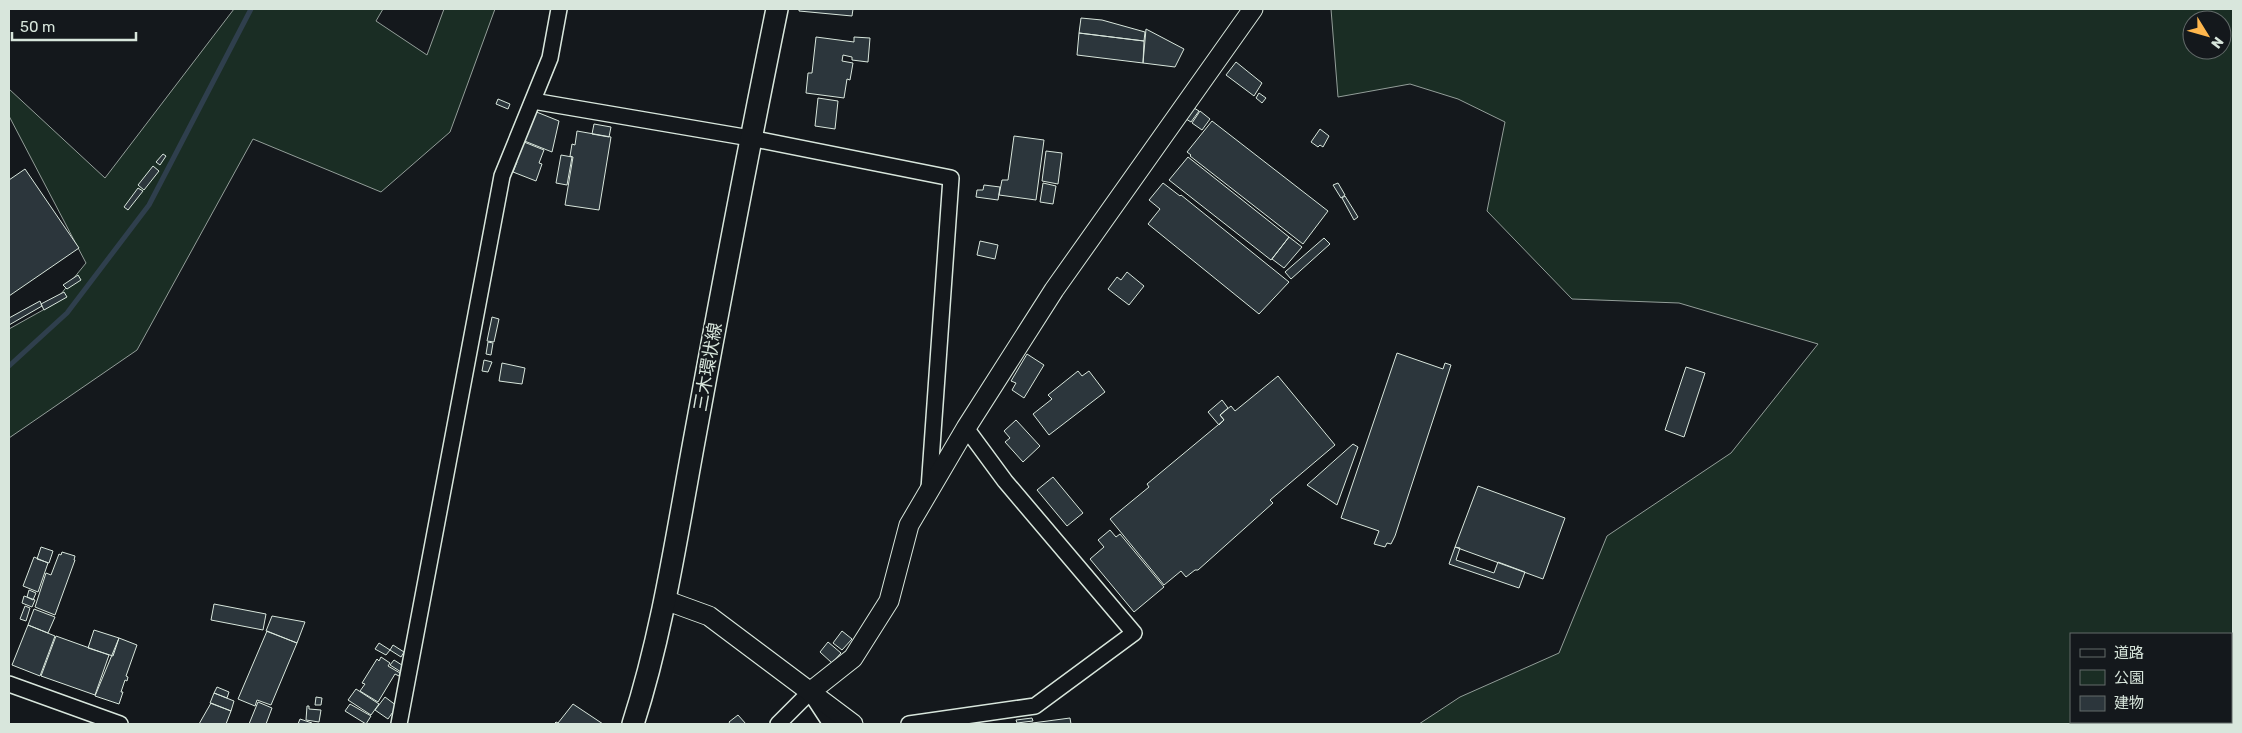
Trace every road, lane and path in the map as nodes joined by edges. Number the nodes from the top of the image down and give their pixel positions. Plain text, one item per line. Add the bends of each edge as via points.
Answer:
1 (559, 9) edge
2 (776, 9) edge
3 (1253, 9) edge
4 (533, 101) junction
5 (750, 138) junction
6 (966, 428) junction
7 (929, 489) junction
8 (665, 600) junction
9 (9, 684) edge
10 (810, 692) junction
11 (120, 724) edge
12 (399, 724) edge
13 (633, 724) edge
14 (778, 724) edge
15 (831, 724) edge
16 (853, 724) edge
17 (909, 724) edge

1 - 4 street via 550,58
2 - 5 main road, 三木環状線
3 - 6 street via 1054,290
4 - 5 street
4 - 12 street via 502,176
5 - 7 street via 951,178
5 - 8 main road, 三木環状線
6 - 7 street
6 - 17 street via 1005,481 1134,634 1035,706
7 - 10 street via 910,526 889,601 853,658
8 - 10 street via 709,616
8 - 13 main road, 三木環状線 via 647,682
9 - 11 street
10 - 14 street
10 - 15 street
10 - 16 street

